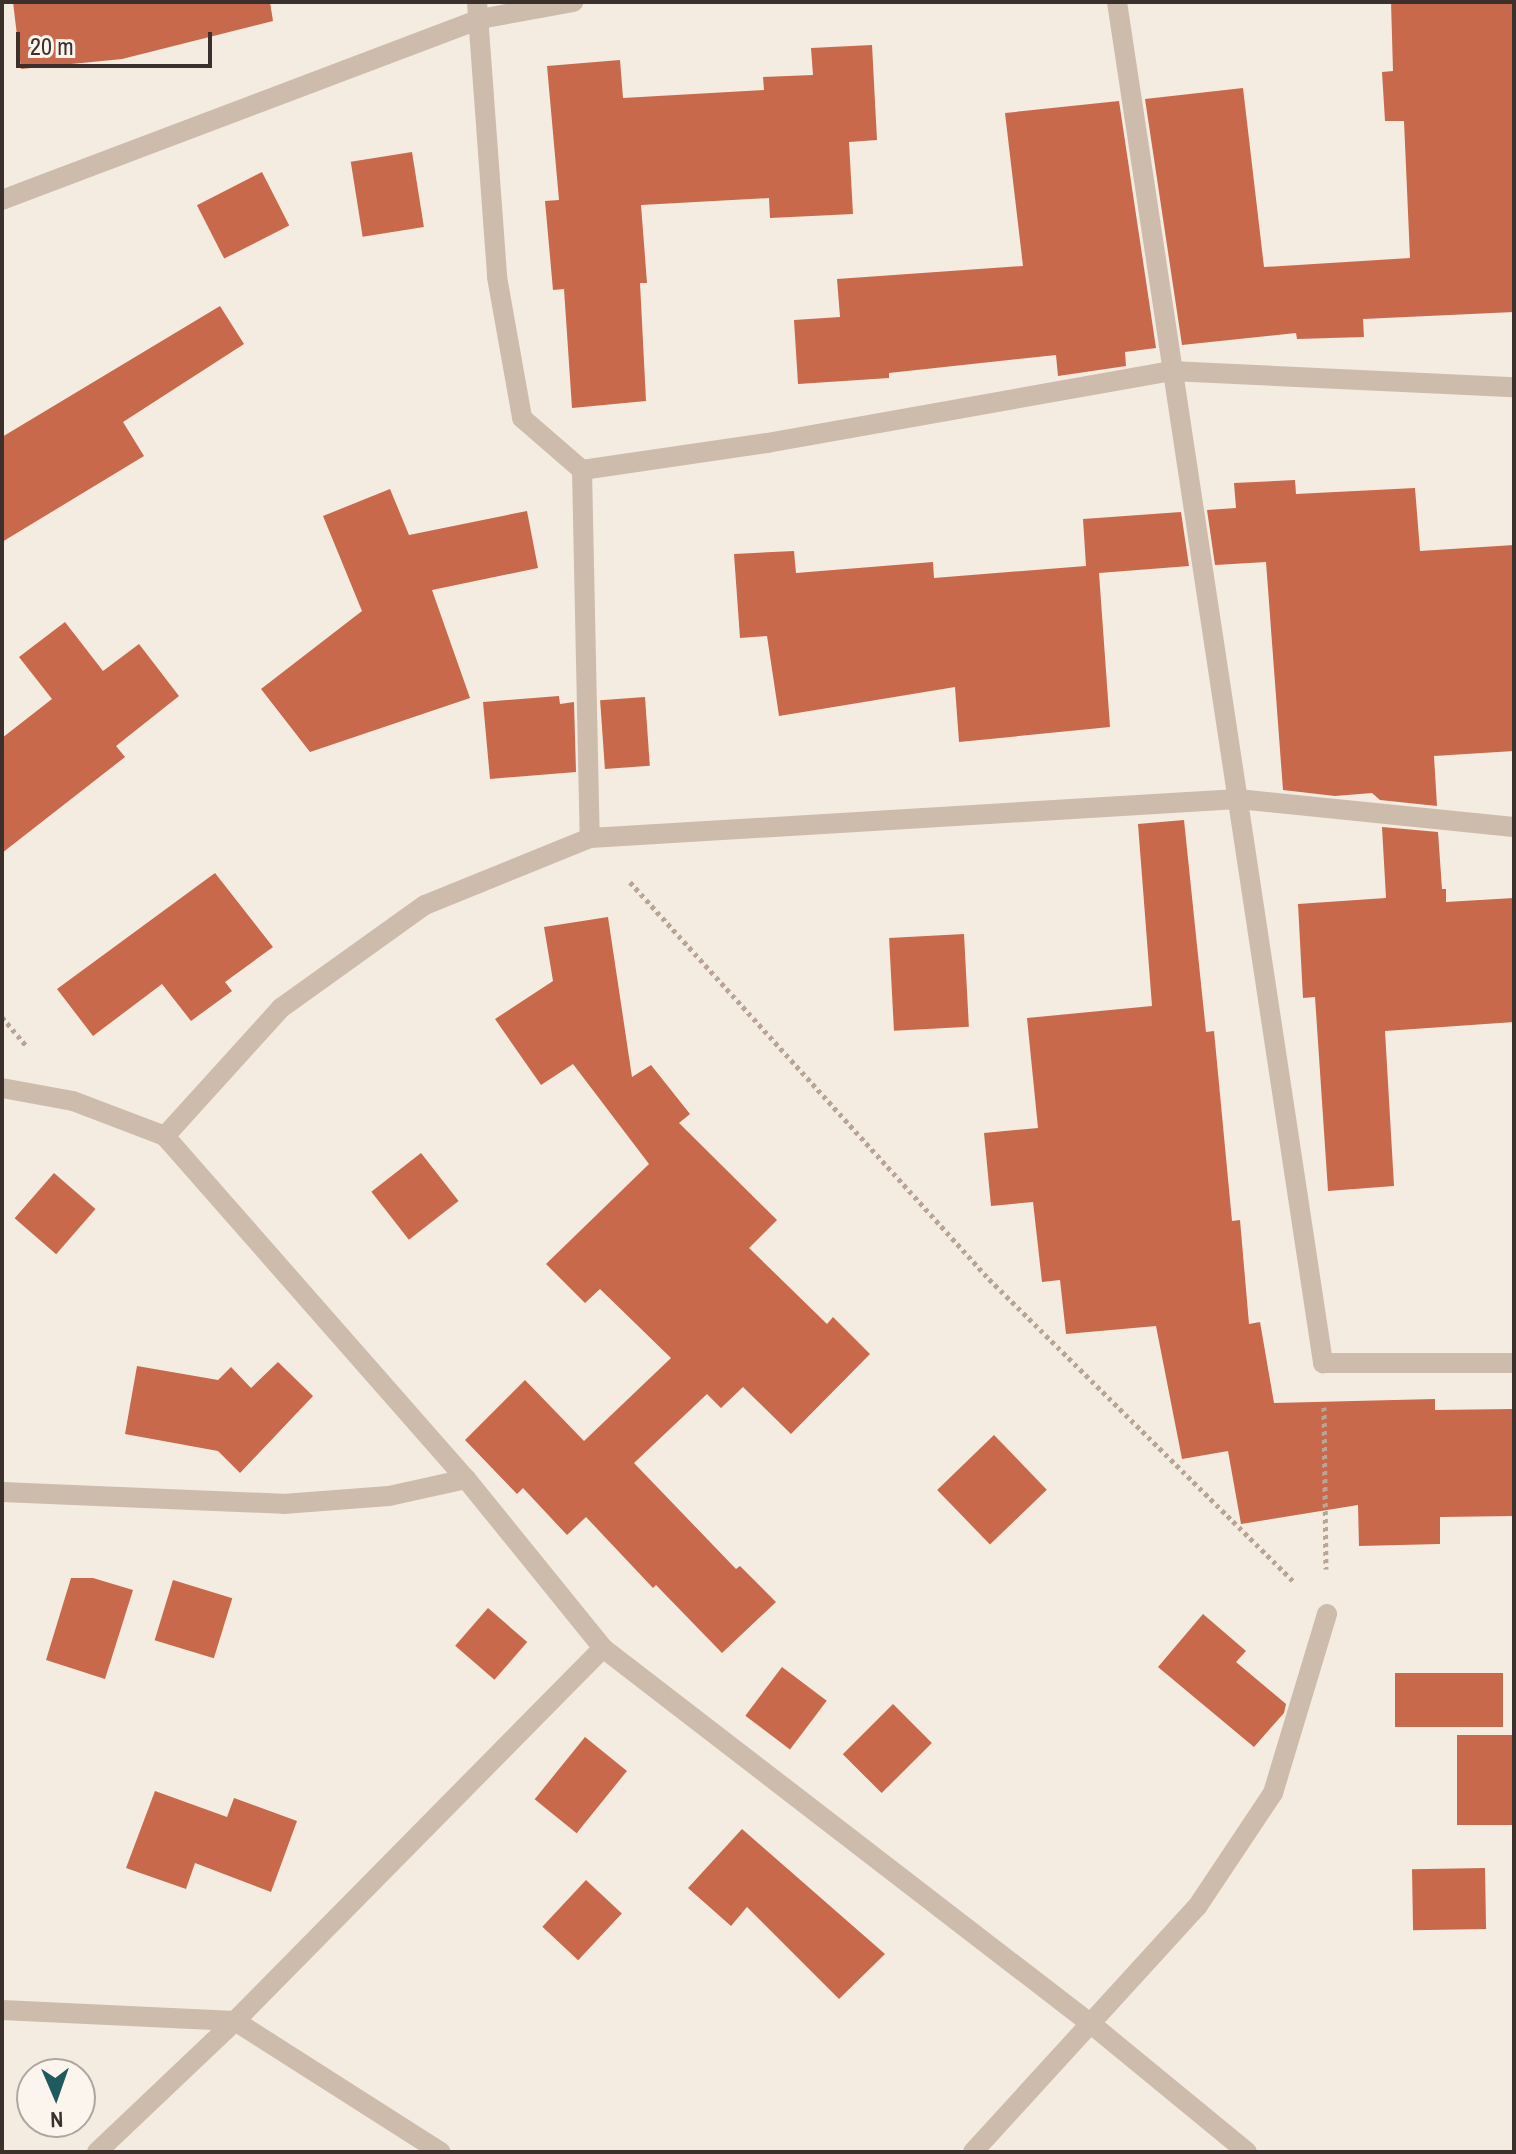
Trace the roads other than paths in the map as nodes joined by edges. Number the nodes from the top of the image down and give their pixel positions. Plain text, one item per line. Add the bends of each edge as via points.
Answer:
1 (573, 2) edge
2 (1117, 2) edge
3 (479, 10) edge
4 (2, 200) edge
5 (1171, 371) junction
6 (1514, 387) edge
7 (582, 470) junction
8 (1238, 799) junction
9 (1514, 827) edge
10 (590, 838) junction
11 (2, 1088) edge
12 (165, 1136) junction
13 (1514, 1363) edge
14 (466, 1479) junction
15 (2, 1492) edge
16 (1327, 1614) road end
17 (603, 1648) junction
18 (2, 2010) edge
19 (235, 2021) junction
20 (1091, 2024) junction
21 (97, 2152) edge
22 (441, 2152) edge
23 (973, 2152) edge
24 (1247, 2152) edge

1 - 3 street
2 - 5 street
3 - 4 street
3 - 7 street via 497,277 522,418
5 - 6 street
5 - 7 street via 767,443
5 - 8 street
7 - 10 street
8 - 9 street
8 - 10 street
8 - 13 street via 1323,1363
10 - 12 street via 425,905 281,1008
11 - 12 street via 73,1101
12 - 14 street
14 - 15 street via 389,1496 283,1504
14 - 17 street
16 - 20 street via 1273,1793 1197,1907
17 - 19 street
17 - 20 street
18 - 19 street
19 - 21 street
19 - 22 street
20 - 23 street
20 - 24 street

